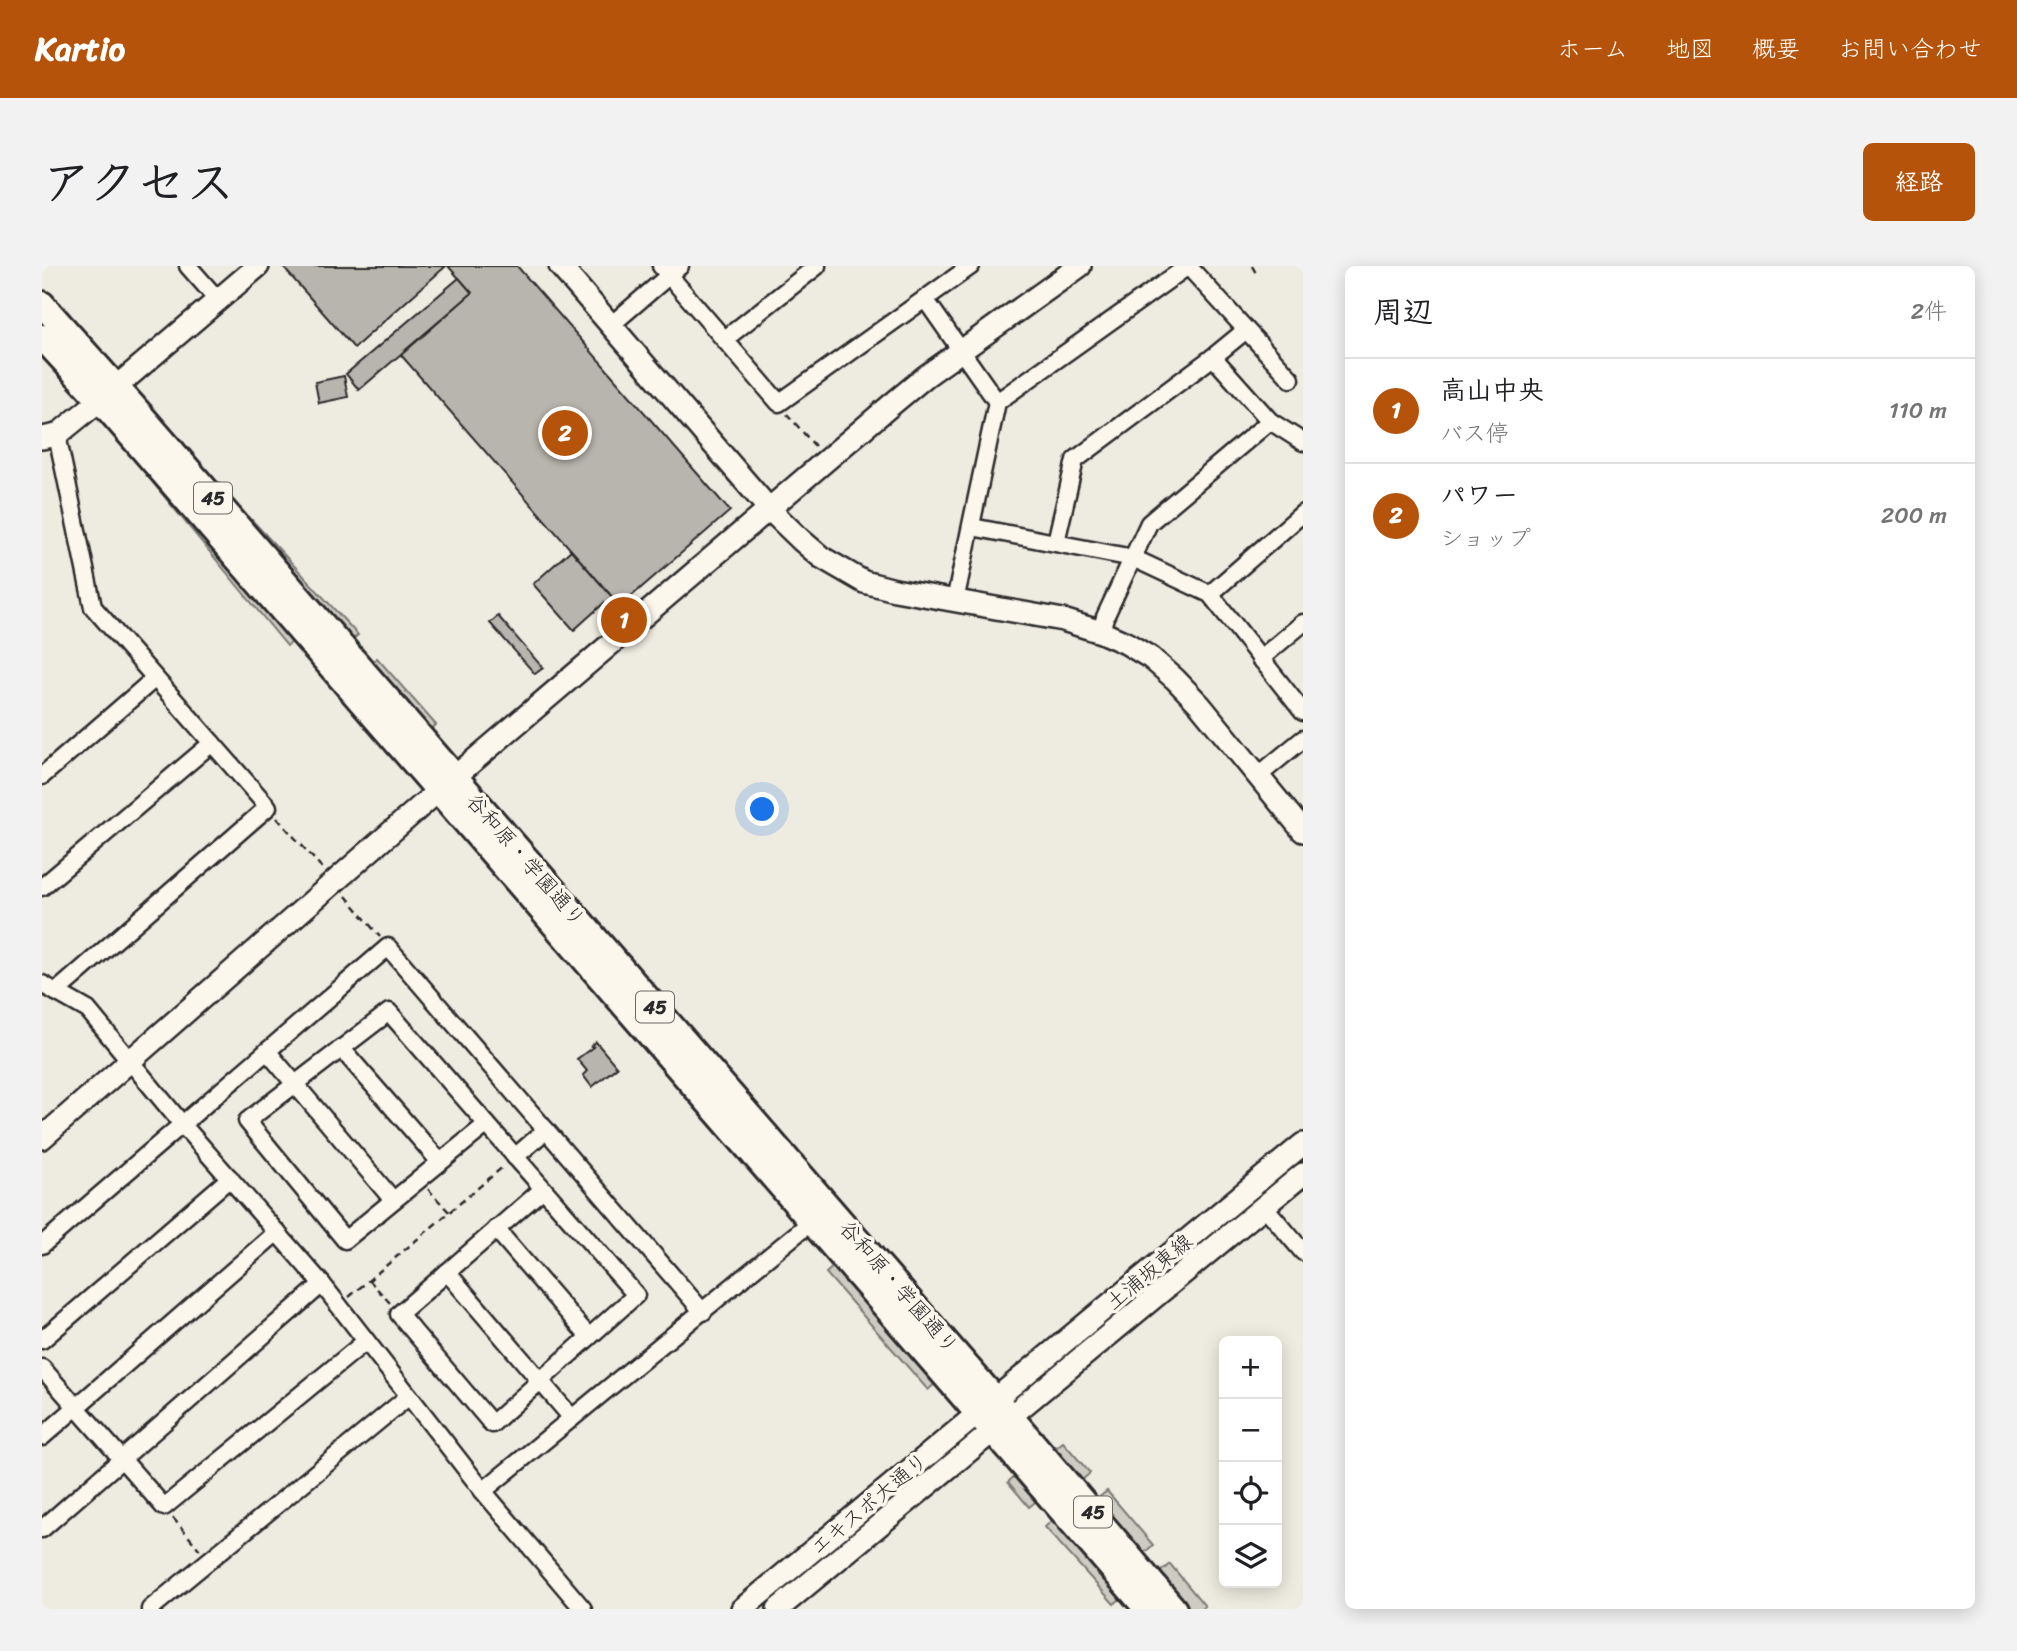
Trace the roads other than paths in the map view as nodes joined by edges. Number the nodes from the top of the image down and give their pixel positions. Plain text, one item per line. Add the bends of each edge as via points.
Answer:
1 (188, 266) edge
2 (258, 266) edge
3 (560, 266) edge
4 (817, 266) edge
5 (971, 266) edge
6 (1080, 266) edge
7 (1188, 266) edge
8 (670, 269) edge
9 (925, 299) junction
10 (218, 300) junction
11 (42, 304) edge
12 (611, 325) junction
13 (1246, 330) junction
14 (42, 337) edge
15 (724, 339) junction
16 (961, 351) junction
17 (1213, 357) junction
18 (1291, 379) dead end
19 (108, 394) junction
20 (996, 402) junction
21 (1270, 421) junction
22 (50, 436) edge
23 (1303, 442) edge
24 (769, 509) junction
25 (1303, 513) edge
26 (972, 527) junction
27 (1056, 542) junction
28 (1133, 558) junction
29 (1210, 594) junction
30 (955, 601) junction
31 (1303, 623) edge
32 (1101, 632) junction
33 (1260, 659) junction
34 (154, 679) junction
35 (1303, 712) edge
36 (1303, 739) edge
37 (212, 743) junction
38 (42, 776) edge
39 (1258, 776) junction
40 (447, 784) junction
41 (1303, 831) edge
42 (42, 887) edge
43 (49, 988) edge
44 (341, 1048) junction
45 (267, 1051) junction
46 (130, 1062) junction
47 (294, 1084) junction
48 (182, 1124) junction
49 (486, 1124) junction
50 (546, 1130) junction
51 (42, 1138) edge
52 (1303, 1144) edge
53 (515, 1157) junction
54 (440, 1162) junction
55 (1303, 1174) edge
56 (229, 1178) junction
57 (543, 1189) junction
58 (393, 1200) junction
59 (1264, 1206) junction
60 (811, 1222) junction
61 (496, 1229) junction
62 (276, 1232) junction
63 (42, 1245) edge
64 (1303, 1252) edge
65 (447, 1272) junction
66 (322, 1284) junction
67 (703, 1312) junction
68 (589, 1336) junction
69 (42, 1340) edge
70 (366, 1341) junction
71 (42, 1368) edge
72 (540, 1381) junction
73 (409, 1396) junction
74 (77, 1407) junction
75 (995, 1415) junction
76 (572, 1418) junction
77 (42, 1437) edge
78 (122, 1459) junction
79 (483, 1491) junction
80 (42, 1530) edge
81 (150, 1609) edge
82 (583, 1609) edge
83 (742, 1609) edge
84 (778, 1609) edge
85 (1147, 1609) edge
86 (1174, 1609) edge

1 - 10 street
2 - 10 street
3 - 12 street
4 - 15 street
5 - 9 street
6 - 16 street
7 - 13 street
7 - 20 street
8 - 12 street
8 - 15 street
9 - 15 street via 779,403
9 - 16 street
10 - 19 street
11 - 19 main road, 谷和原・学園通り / 45
12 - 24 street
13 - 17 street
13 - 18 street
14 - 19 main road, 谷和原・学園通り / 45
16 - 20 street
16 - 24 street
17 - 21 street
17 - 27 street via 1075,460
19 - 22 street
19 - 40 main road, 谷和原・学園通り / 45
20 - 26 street
21 - 23 street
21 - 28 street via 1149,523
22 - 34 street via 93,607
24 - 30 street via 821,557 864,582
24 - 40 street
25 - 29 street
26 - 27 street
26 - 30 street
27 - 28 street
28 - 29 street
28 - 32 street
29 - 33 street
30 - 32 street via 1063,620
31 - 33 street
32 - 39 street via 1151,658 1175,679
33 - 35 street
34 - 37 street
34 - 38 street
36 - 39 street
37 - 42 street
37 - 43 street via 268,807
39 - 41 street
40 - 46 street
40 - 60 main road, 谷和原・学園通り / 45
40 - 75 main road, 谷和原・学園通り / 45
43 - 46 street via 88,1010
44 - 47 street
44 - 49 street via 389,1012
44 - 54 street
45 - 47 street
45 - 48 street
45 - 50 street via 388,947
46 - 48 street
46 - 51 street
47 - 58 street
47 - 58 street via 247,1121 345,1240
48 - 56 street
48 - 63 street
49 - 53 street
49 - 54 street
50 - 53 street
50 - 67 street
52 - 75 street, 土浦坂東線
53 - 57 street
54 - 58 street
55 - 59 street, 土浦坂東線
56 - 62 street
56 - 69 street
57 - 61 street
57 - 68 street via 636,1295
59 - 64 street
59 - 75 street, 土浦坂東線
60 - 67 street
60 - 75 main road, 谷和原・学園通り / 45
61 - 65 street
61 - 68 street
62 - 66 street
62 - 74 street
65 - 72 street
65 - 72 street via 398,1314 492,1424
66 - 70 street
66 - 78 street
67 - 76 street
68 - 72 street
70 - 73 street
70 - 78 street via 164,1507
71 - 74 street
72 - 76 street
73 - 79 street
73 - 81 street
74 - 77 street
74 - 78 street
75 - 83 street, エキスポ大通り
75 - 84 street, エキスポ大通り
75 - 85 main road, 45
75 - 86 main road, 45
76 - 79 street
78 - 80 street
79 - 82 street

